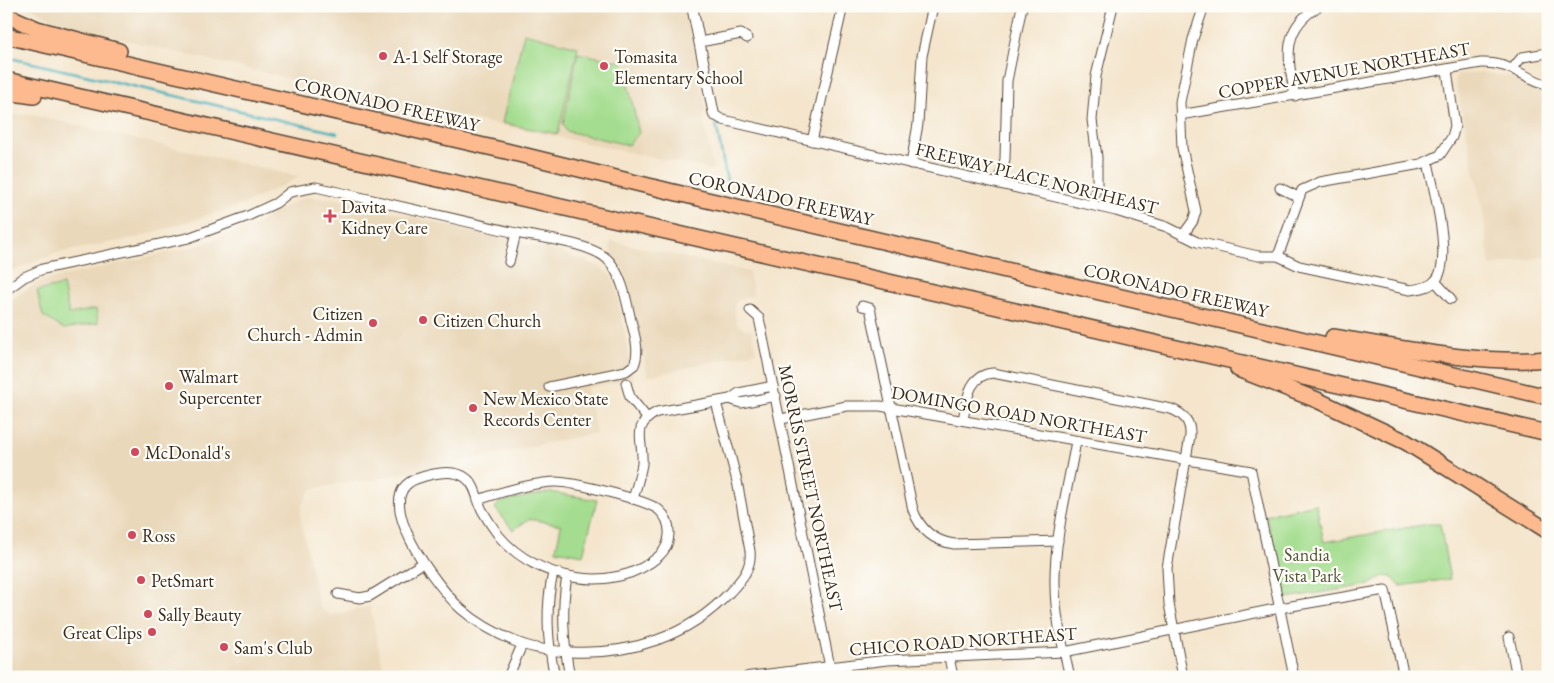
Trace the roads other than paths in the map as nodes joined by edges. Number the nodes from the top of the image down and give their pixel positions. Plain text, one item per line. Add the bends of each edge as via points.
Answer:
1 (692, 6) edge
2 (843, 6) edge
3 (933, 6) edge
4 (1022, 6) edge
5 (1113, 6) edge
6 (1204, 6) edge
7 (1318, 6) edge
8 (6, 15) edge
9 (6, 36) edge
10 (746, 38) dead end
11 (700, 42) junction
12 (1548, 52) edge
13 (1513, 68) junction
14 (1447, 70) junction
15 (6, 80) edge
16 (224, 85) junction
17 (1548, 85) edge
18 (6, 92) edge
19 (1295, 96) junction
20 (714, 115) joint
21 (1180, 115) junction
22 (209, 128) junction
23 (812, 141) junction
24 (1428, 162) junction
25 (911, 164) junction
26 (999, 184) junction
27 (1280, 188) dead end
28 (1298, 198) junction
29 (1092, 205) junction
30 (516, 233) junction
31 (1183, 235) junction
32 (1278, 256) junction
33 (509, 262) dead end
34 (1435, 282) junction
35 (6, 290) edge
36 (1451, 299) dead end
37 (862, 306) dead end
38 (750, 310) dead end
39 (1215, 318) junction
40 (1114, 333) junction
41 (1548, 359) edge
42 (626, 383) dead end
43 (774, 386) junction
44 (550, 387) dead end
45 (776, 396) junction
46 (1548, 397) edge
47 (730, 399) junction
48 (716, 402) junction
49 (891, 408) junction
50 (647, 418) junction
51 (781, 419) junction
52 (963, 420) junction
53 (1548, 433) edge
54 (1076, 441) junction
55 (1186, 459) junction
56 (633, 499) junction
57 (478, 500) junction
58 (1548, 531) edge
59 (1058, 541) junction
60 (423, 563) junction
61 (553, 573) junction
62 (567, 576) junction
63 (338, 594) dead end
64 (1280, 608) junction
65 (1174, 631) junction
66 (1509, 637) dead end
67 (522, 645) junction
68 (550, 650) junction
69 (565, 652) junction
70 (1064, 652) junction
71 (949, 657) junction
72 (831, 672) edge
73 (508, 677) edge
74 (556, 677) edge
75 (570, 677) edge
76 (748, 677) edge
77 (953, 677) edge
78 (1070, 677) edge
79 (1184, 677) edge
80 (1294, 677) edge
81 (1404, 677) edge
82 (1517, 677) edge

1 - 11 street
2 - 23 street
3 - 25 street via 922,56 918,124
4 - 26 street via 1007,81 1005,159
5 - 29 street via 1096,76 1092,120 1097,184
6 - 21 street via 1184,79
7 - 19 street via 1300,22 1290,38 1288,55
8 - 16 highway via 52,34 190,71
9 - 16 highway, CORONADO FREEWAY
10 - 11 street via 741,34
11 - 20 street
12 - 13 street via 1522,57
13 - 14 street, COPPER AVENUE NORTHEAST via 1487,63
13 - 17 street, COPPER AVENUE NORTHEAST
14 - 19 street, COPPER AVENUE NORTHEAST
14 - 24 street via 1455,126 1447,147
15 - 22 highway
16 - 39 highway, CORONADO FREEWAY
18 - 22 highway
19 - 21 street, COPPER AVENUE NORTHEAST
20 - 23 street, FREEWAY PLACE NORTHEAST via 723,120
21 - 31 street via 1182,148 1196,211 1193,222
22 - 40 highway
23 - 25 street, FREEWAY PLACE NORTHEAST
24 - 28 street via 1320,182 1302,190
24 - 34 street via 1443,256 1442,270
25 - 26 street, FREEWAY PLACE NORTHEAST
26 - 29 street, FREEWAY PLACE NORTHEAST
27 - 28 street
28 - 32 street
29 - 31 street, FREEWAY PLACE NORTHEAST via 1149,220
30 - 33 street
30 - 35 street via 326,188 307,187 290,192 276,203 248,216 188,238 53,266 28,275
30 - 44 street via 592,250 606,258 616,271 622,288 637,350 634,365 626,371
31 - 32 street, FREEWAY PLACE NORTHEAST via 1197,242 1258,256
32 - 34 street, FREEWAY PLACE NORTHEAST via 1298,266 1410,290
34 - 36 street
37 - 49 street via 870,308
38 - 43 street, MORRIS STREET NORTHEAST via 759,318
39 - 41 highway via 1418,350 1500,359
39 - 46 highway, CORONADO FREEWAY
40 - 53 highway
40 - 58 highway via 1237,369 1317,400 1406,442
42 - 50 street via 630,397
43 - 45 street, MORRIS STREET NORTHEAST
43 - 47 street via 738,393
45 - 47 street via 741,403
45 - 51 street, MORRIS STREET NORTHEAST
47 - 48 street
48 - 50 street via 657,412
48 - 69 street via 738,486 750,551 748,570 719,603 668,636 622,650
49 - 51 street, DOMINGO ROAD NORTHEAST via 847,406
49 - 52 street, DOMINGO ROAD NORTHEAST
49 - 59 street via 913,510 918,522 930,535 954,544
50 - 56 street via 640,431 642,464
51 - 72 street, MORRIS STREET NORTHEAST
52 - 54 street, DOMINGO ROAD NORTHEAST
52 - 55 street via 973,383 983,375 998,374 1178,411 1190,427
54 - 55 street, DOMINGO ROAD NORTHEAST
54 - 59 street
55 - 64 street, DOMINGO ROAD NORTHEAST via 1251,471
55 - 65 street via 1168,568 1168,596
56 - 57 street via 555,482
56 - 62 street via 657,508 666,520 670,533 668,543 657,558 635,570 610,577
57 - 60 street via 471,482 460,474 426,476 407,484 399,501 408,534
57 - 61 street via 490,524 508,546 530,563
59 - 70 street via 1055,593
60 - 63 street via 370,596 360,598
60 - 67 street via 461,608 478,622
61 - 62 street
61 - 68 street via 548,615
62 - 69 street via 562,607
64 - 65 street, CHICO ROAD NORTHEAST
64 - 80 street
64 - 81 street, CHICO ROAD NORTHEAST via 1385,590
65 - 70 street, CHICO ROAD NORTHEAST
65 - 79 street
66 - 82 street
67 - 68 street
67 - 73 street
68 - 69 street
68 - 74 street
69 - 75 street
70 - 71 street, CHICO ROAD NORTHEAST
70 - 78 street
71 - 72 street, CHICO ROAD NORTHEAST via 886,660
71 - 77 street
72 - 76 street, CHICO ROAD NORTHEAST

